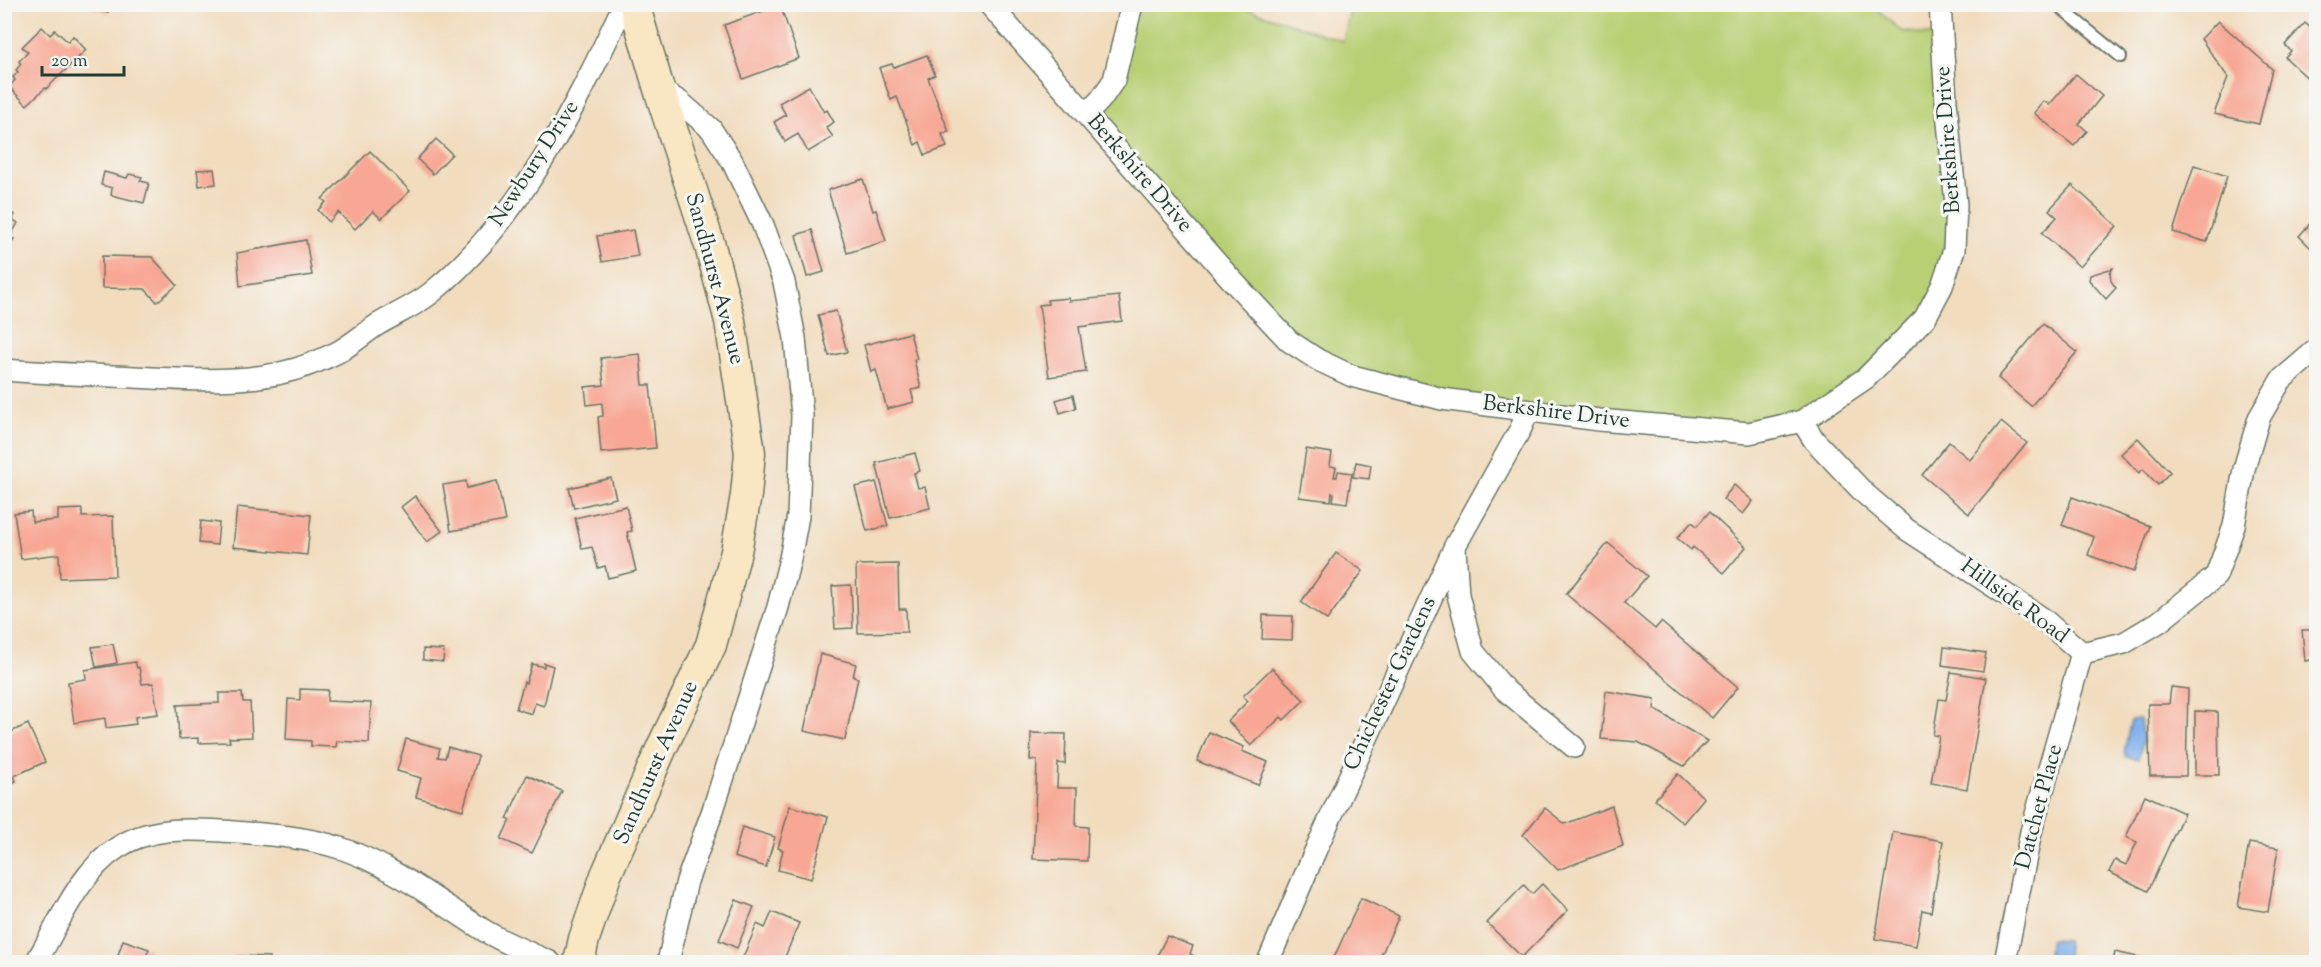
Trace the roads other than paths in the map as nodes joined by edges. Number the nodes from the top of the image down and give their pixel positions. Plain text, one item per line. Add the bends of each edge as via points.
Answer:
1 (624, 4) edge
2 (634, 4) edge
3 (989, 4) edge
4 (1132, 4) edge
5 (1940, 4) edge
6 (2056, 4) edge
7 (2121, 57) dead end
8 (658, 89) junction
9 (1087, 114) junction
10 (2316, 350) edge
11 (4, 370) edge
12 (1528, 411) junction
13 (1802, 421) junction
14 (1455, 546) junction
15 (2082, 653) junction
16 (1575, 747) dead end
17 (36, 963) edge
18 (550, 963) edge
19 (579, 963) edge
20 (668, 963) edge
21 (1268, 963) edge
22 (2005, 963) edge

1 - 11 street, Newbury Drive via 592,73 553,141 490,234 430,294 336,353 279,373 208,381
2 - 8 street, Sandhurst Avenue
3 - 9 street, Berkshire Drive
4 - 9 street via 1114,80
5 - 13 street, Berkshire Drive via 1956,205 1954,250 1942,286 1925,318 1866,378
6 - 7 lane
8 - 19 street, Sandhurst Avenue via 710,246 730,321 750,453 736,552 711,645 606,875
8 - 20 street via 711,129 732,161 763,225 784,282 795,338 802,416 798,516 785,579 713,810 687,880
9 - 12 street, Berkshire Drive via 1230,278 1289,340 1318,360 1352,376 1442,399
10 - 15 street, Hillside Road via 2281,381 2259,418 2244,469 2234,526 2216,576 2159,622 2124,643
12 - 13 street, Berkshire Drive via 1749,433
12 - 14 street, Chichester Gardens
13 - 15 street, Hillside Road via 1814,440 1864,493 1906,529 2042,618
14 - 16 street via 1458,595 1473,651 1505,690
14 - 21 street, Chichester Gardens
15 - 22 street, Datchet Place via 2031,832
17 - 18 street via 97,864 118,847 171,829 286,837 344,849 424,891 486,932

